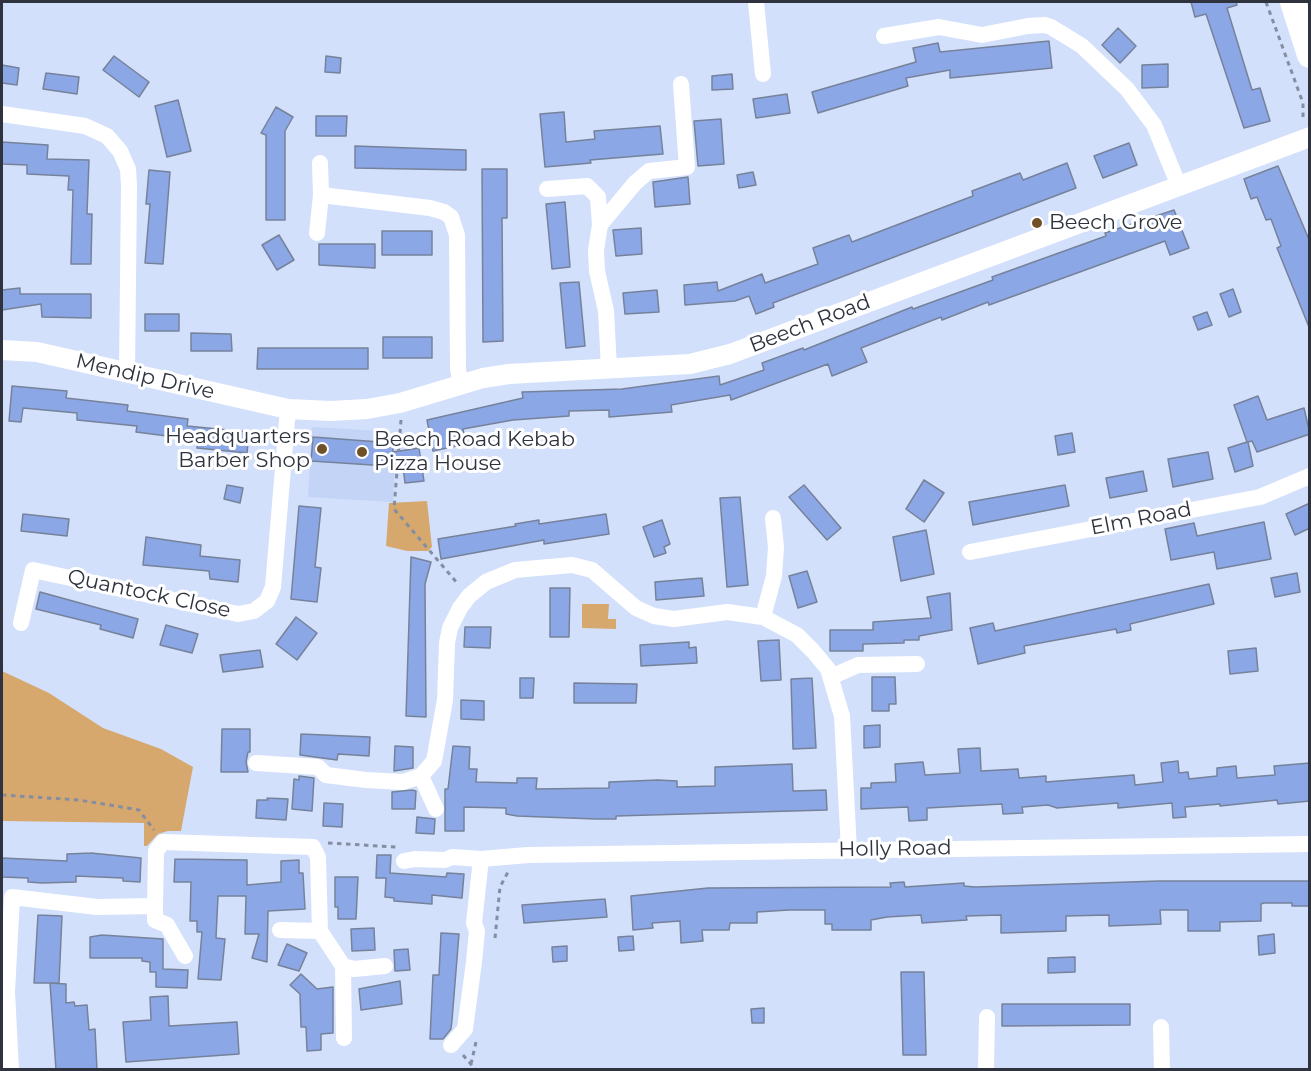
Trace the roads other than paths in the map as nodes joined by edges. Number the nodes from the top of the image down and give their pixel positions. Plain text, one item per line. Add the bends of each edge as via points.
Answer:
1 (756, 2) edge
2 (1293, 2) edge
3 (884, 36) dead end
4 (1310, 55) edge
5 (763, 74) dead end
6 (681, 84) dead end
7 (2, 114) edge
8 (1305, 139) edge
9 (320, 164) dead end
10 (1179, 186) junction
11 (547, 189) dead end
12 (321, 195) junction
13 (600, 225) junction
14 (316, 233) dead end
15 (2, 350) edge
16 (609, 368) junction
17 (127, 373) junction
18 (461, 385) junction
19 (288, 409) junction
20 (1310, 476) edge
21 (773, 518) dead end
22 (970, 552) dead end
23 (763, 617) junction
24 (21, 623) dead end
25 (917, 664) dead end
26 (831, 677) junction
27 (256, 763) dead end
28 (421, 776) junction
29 (436, 809) dead end
30 (1310, 844) edge
31 (849, 850) junction
32 (402, 854) road end
33 (481, 859) junction
34 (7, 897) edge
35 (155, 906) junction
36 (280, 930) dead end
37 (320, 931) junction
38 (185, 956) dead end
39 (343, 966) junction
40 (385, 966) dead end
41 (987, 1017) dead end
42 (1161, 1027) dead end
43 (344, 1038) dead end
44 (451, 1045) dead end
45 (12, 1070) edge
46 (986, 1070) edge
47 (1162, 1070) edge

1 - 5 street
2 - 4 main road
3 - 10 street via 939,27 981,35 1045,24 1051,27 1082,46 1127,89 1154,125
6 - 13 street via 687,167 649,171
7 - 17 street via 85,126 107,136 120,151 128,169 129,186
8 - 10 street, Beech Road
9 - 12 street
10 - 16 street, Beech Road via 730,354 690,364
11 - 13 street via 587,186 598,197
12 - 14 street
12 - 18 street via 430,208 451,218 457,235
13 - 16 street via 597,271 606,311
15 - 17 street, Mendip Drive via 36,352
16 - 18 street, Beech Road via 509,374
17 - 19 street, Mendip Drive
18 - 19 street, Beech Road via 368,409
19 - 24 street, Quantock Close via 273,586 267,601 254,611 237,614 33,570
20 - 22 street, Elm Road via 1260,497
21 - 23 street via 774,576
23 - 26 street via 797,635
23 - 28 street via 727,612 674,619 654,616 636,608 592,570 572,565 515,570 486,582 469,596 450,628 445,700 434,761
25 - 26 street via 858,665
26 - 31 street via 842,716
27 - 28 street via 318,767 326,775 366,780 403,782
28 - 29 street
30 - 31 street, Holly Road
31 - 33 street, Holly Road
32 - 33 street, Holly Road via 415,859
33 - 44 street via 465,1029
34 - 35 street via 97,907
34 - 45 street
35 - 37 street via 156,850 163,842 304,846 317,851
35 - 38 street via 155,920 167,925
36 - 37 street
37 - 39 street
39 - 40 street
39 - 43 street
41 - 46 street
42 - 47 street

